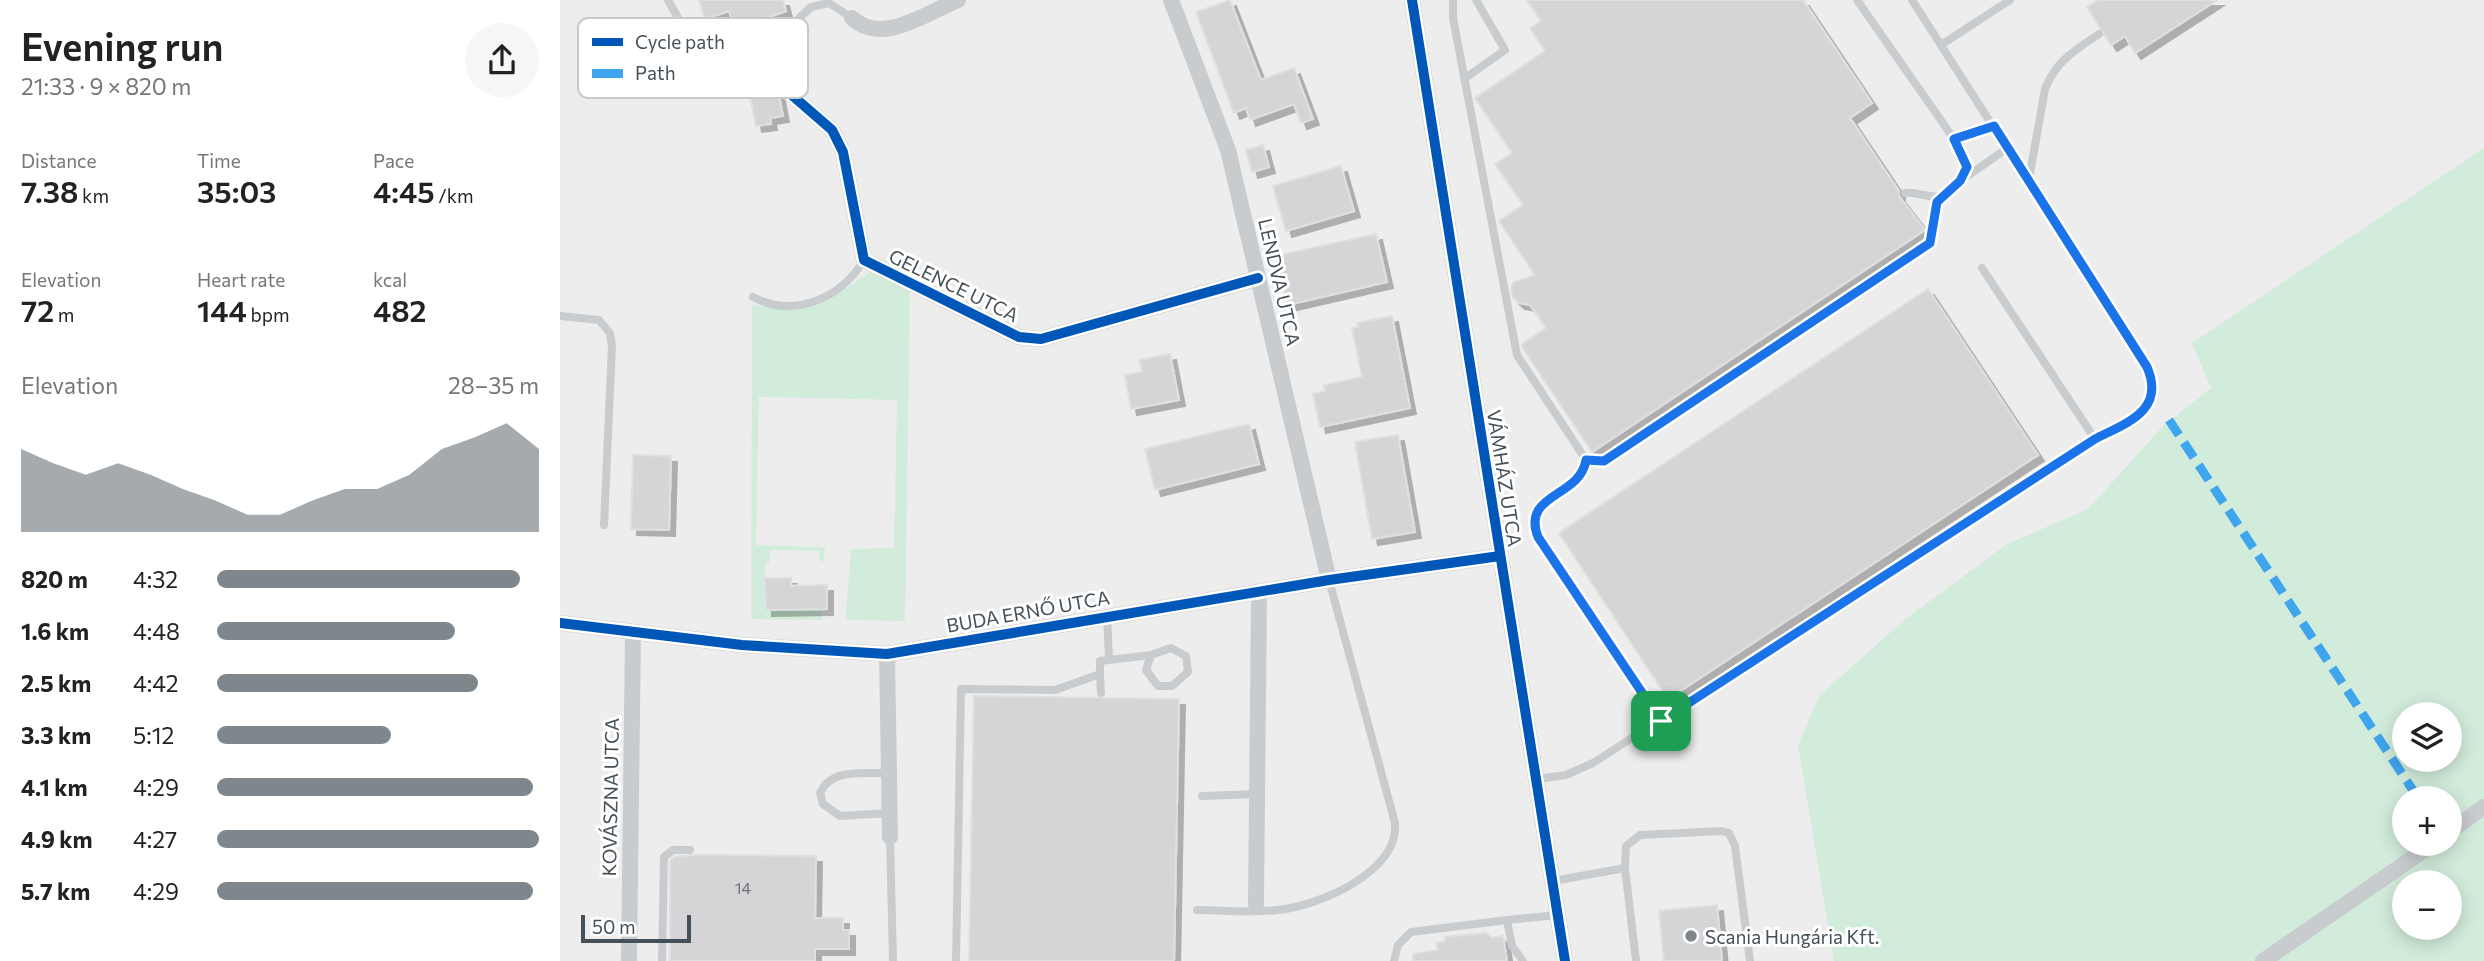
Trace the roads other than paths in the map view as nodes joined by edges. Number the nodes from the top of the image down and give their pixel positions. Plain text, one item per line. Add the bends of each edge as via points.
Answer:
1 (668, 0) edge
2 (958, 0) edge
3 (1171, 0) edge
4 (1412, 0) edge
5 (1453, 0) edge
6 (1475, 0) edge
7 (1857, 0) edge
8 (1912, 0) edge
9 (2010, 0) edge
10 (938, 4) edge
11 (678, 18) edge
12 (799, 18) edge
13 (852, 18) joint
14 (2099, 34) dead end
15 (1941, 45) junction
16 (1464, 79) junction
17 (795, 98) edge
18 (1994, 126) junction
19 (1954, 139) junction
20 (2009, 147) junction
21 (2029, 179) junction
22 (1960, 181) junction
23 (1905, 193) dead end
24 (1941, 196) junction
25 (864, 260) junction
26 (1982, 268) dead end
27 (1258, 278) junction
28 (753, 297) dead end
29 (560, 316) edge
30 (2095, 439) junction
31 (1586, 460) junction
32 (604, 525) dead end
33 (1500, 556) junction
34 (1329, 580) junction
35 (1259, 592) junction
36 (1107, 615) junction
37 (560, 623) edge
38 (633, 633) junction
39 (887, 654) junction
40 (1151, 655) junction
41 (1109, 659) junction
42 (1100, 674) junction
43 (1101, 693) dead end
44 (1661, 721) junction
45 (889, 773) junction
46 (1537, 779) junction
47 (1257, 794) junction
48 (1202, 796) dead end
49 (2484, 807) edge
50 (890, 813) junction
51 (2462, 823) edge
52 (890, 837) joint
53 (690, 850) dead end
54 (2415, 856) edge
55 (1625, 868) junction
56 (1553, 881) junction
57 (1256, 904) dead end
58 (1197, 910) dead end
59 (1558, 915) junction
60 (1507, 920) junction
61 (629, 961) edge
62 (662, 961) edge
63 (893, 961) edge
64 (956, 961) edge
65 (1394, 961) edge
66 (1523, 961) edge
67 (1565, 961) edge
68 (1636, 961) edge
69 (1750, 961) edge
70 (2263, 961) edge

1 - 11 lane
2 - 10 street
3 - 27 street, LENDVA UTCA via 1228,150
4 - 33 street, VÁMHÁZ UTCA
5 - 16 lane
6 - 16 lane via 1505,50
7 - 19 lane
8 - 15 lane
9 - 15 lane
10 - 13 street via 888,30 868,30
12 - 13 lane via 811,7 829,3
14 - 21 lane via 2068,54 2050,76
15 - 18 lane
16 - 31 lane via 1517,355
17 - 25 street, GELENCE UTCA via 832,130 840,143
18 - 19 lane
18 - 20 lane
19 - 22 lane via 1967,167
20 - 21 lane
20 - 22 lane
21 - 30 lane via 2153,383 2139,415
22 - 24 lane
23 - 24 lane
24 - 31 lane via 1933,211 1930,243 1604,461
25 - 27 street, GELENCE UTCA via 1033,340
25 - 28 lane via 847,282 803,305 780,308
26 - 30 lane
27 - 34 street, LENDVA UTCA
29 - 32 lane via 599,320 610,333
30 - 44 lane
31 - 44 lane via 1581,479 1537,512 1535,530
33 - 34 street, BUDA ERNŐ UTCA
33 - 46 street, VÁMHÁZ UTCA
34 - 35 street, BUDA ERNŐ UTCA
34 - 58 lane via 1395,822 1394,838 1370,871 1318,900 1278,910
35 - 36 street, BUDA ERNŐ UTCA
35 - 47 street
36 - 39 street, BUDA ERNŐ UTCA
36 - 41 lane
37 - 38 street, BUDA ERNŐ UTCA
38 - 39 street, BUDA ERNŐ UTCA
38 - 61 street, KOVÁSZNA UTCA
39 - 45 street
40 - 40 lane via 1176,648 1186,656 1188,672 1172,686 1158,686 1146,670
40 - 41 lane
41 - 42 lane via 1100,661
42 - 43 lane
42 - 64 lane via 1055,690 961,689
44 - 46 lane via 1575,772
45 - 50 street
45 - 50 lane via 842,774 829,780 820,793 823,804 840,816
46 - 56 street, VÁMHÁZ UTCA
47 - 48 lane
47 - 57 street
49 - 51 street
50 - 52 street
52 - 63 lane
53 - 62 lane via 673,850 664,857
54 - 70 street
55 - 56 lane
55 - 68 lane
55 - 69 lane via 1626,846 1640,835 1729,833 1735,846
56 - 59 street, VÁMHÁZ UTCA
59 - 60 lane
59 - 67 street, VÁMHÁZ UTCA
60 - 65 lane via 1411,932 1398,945
60 - 66 lane via 1512,946

